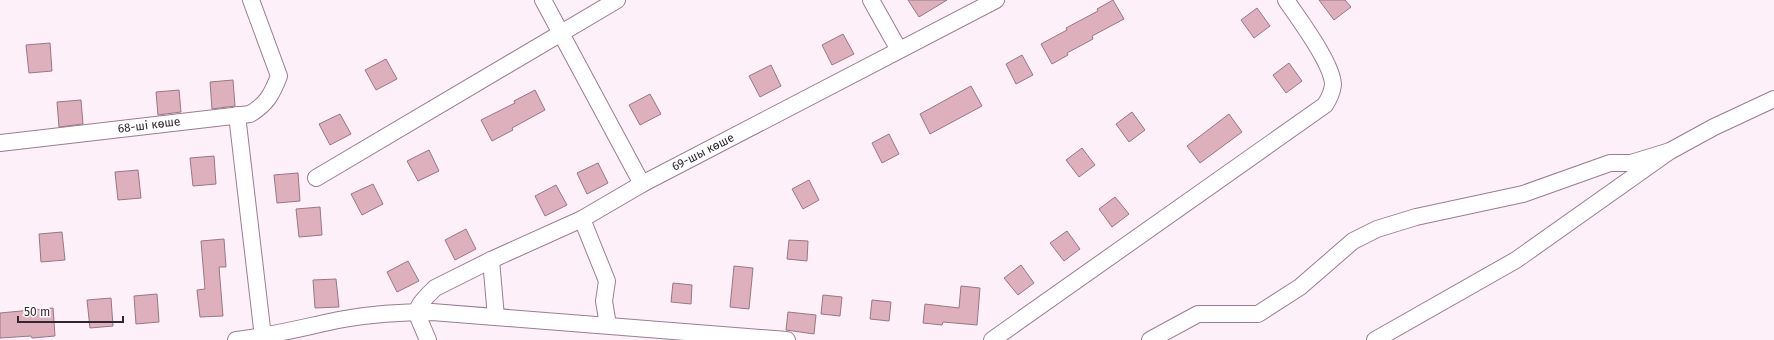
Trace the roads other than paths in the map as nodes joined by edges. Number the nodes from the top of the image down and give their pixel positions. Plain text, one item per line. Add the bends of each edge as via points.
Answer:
1 (252, 0) edge
2 (543, 0) edge
3 (617, 0) edge
4 (871, 0) edge
5 (996, 0) edge
6 (1286, 0) edge
7 (560, 32) junction
8 (899, 50) junction
9 (1774, 99) edge
10 (237, 115) junction
11 (0, 143) edge
12 (1670, 151) junction
13 (316, 178) dead end
14 (642, 184) junction
15 (582, 219) junction
16 (491, 260) junction
17 (416, 312) junction
18 (496, 317) junction
19 (608, 325) junction
20 (262, 339) edge
21 (236, 340) edge
22 (428, 340) edge
23 (787, 340) edge
24 (992, 340) edge
25 (1150, 340) edge
26 (1375, 340) edge

1 - 10 street, 68-ші көше via 279,76 272,94 261,107 250,114
2 - 7 street
3 - 7 street
4 - 8 street
5 - 8 street, 69-шы көше
6 - 24 street via 1321,53 1330,74 1333,84 1325,105
7 - 13 street
7 - 14 street
8 - 14 street, 69-шы көше
9 - 12 street
10 - 11 street, 68-ші көше
10 - 20 street
12 - 25 street via 1631,163 1610,163 1523,194 1416,217 1378,229 1353,241 1300,287 1258,314 1198,314
12 - 26 street via 1516,260
14 - 15 street, 69-шы көше
15 - 16 street, 69-шы көше
15 - 19 street via 607,281 604,301
16 - 17 street, 69-шы көше via 435,288
16 - 18 street
17 - 18 street
17 - 20 street via 345,319
17 - 22 street
18 - 19 street
19 - 23 street
20 - 21 street

